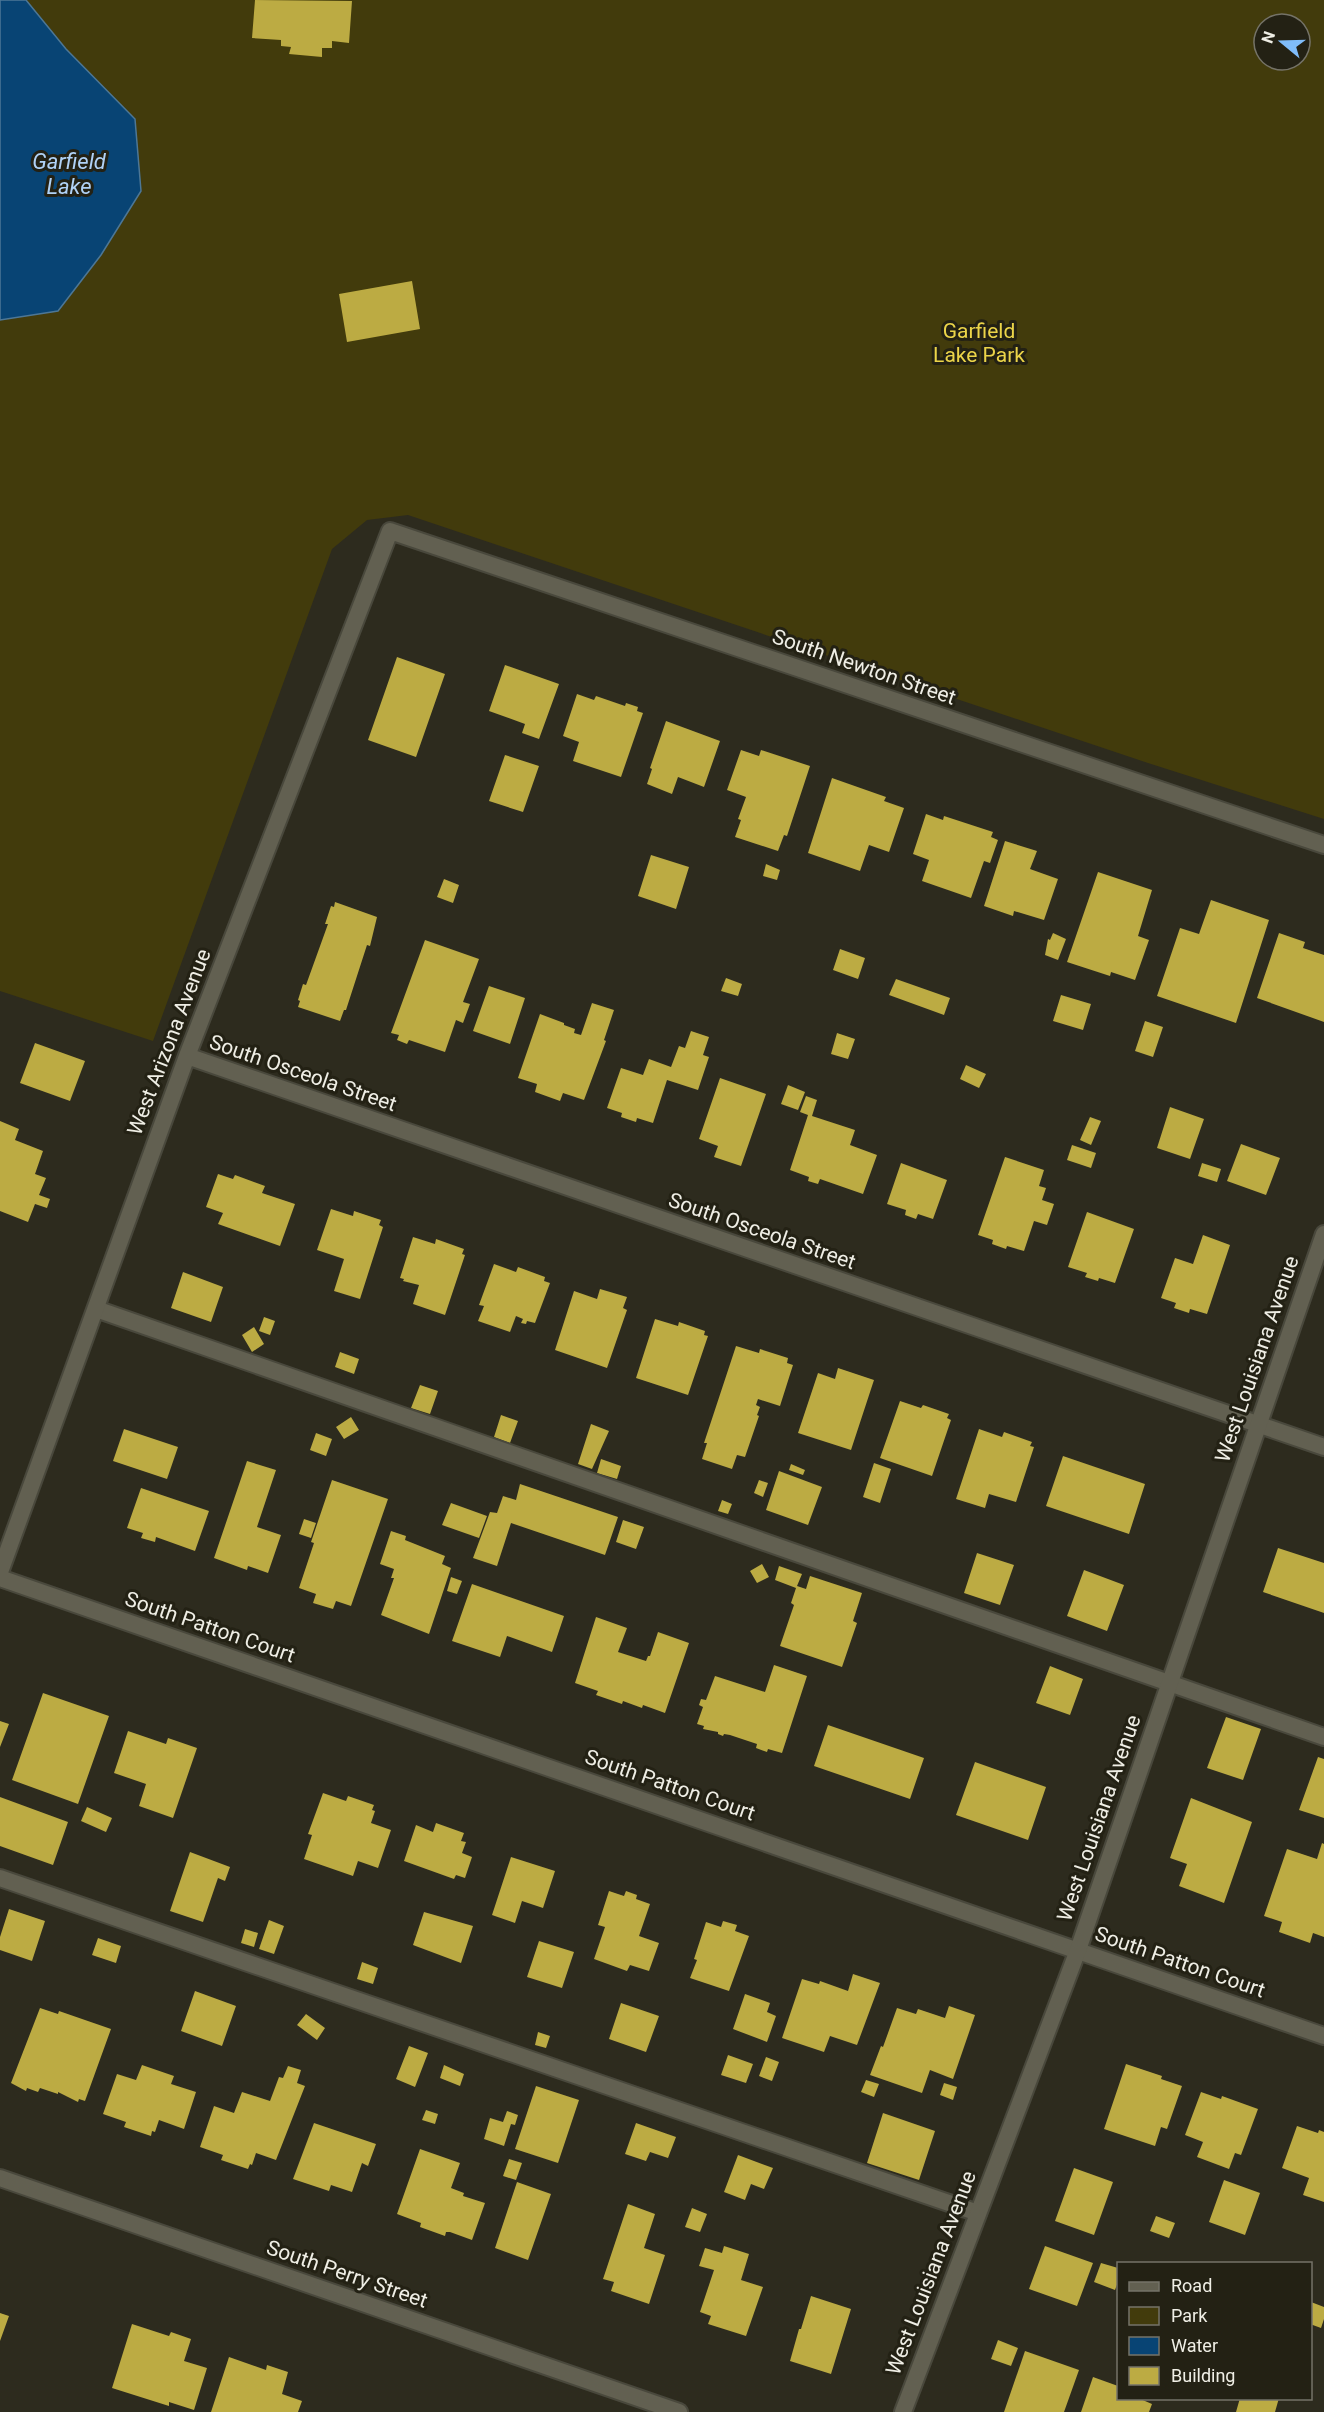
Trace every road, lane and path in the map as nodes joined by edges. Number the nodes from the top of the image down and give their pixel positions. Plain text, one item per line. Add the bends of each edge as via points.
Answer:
1 (390, 531) joint
2 (1324, 845) edge
3 (187, 1056) junction
4 (1324, 1234) edge
5 (96, 1309) junction
6 (1258, 1425) junction
7 (1324, 1447) edge
8 (0, 1572) edge
9 (0, 1578) edge
10 (1169, 1684) junction
11 (1324, 1737) edge
12 (0, 1878) edge
13 (1078, 1950) junction
14 (1324, 2036) edge
15 (0, 2178) edge
16 (978, 2213) junction
17 (679, 2412) edge
18 (903, 2412) edge

1 - 2 street, South Newton Street
1 - 3 street, West Arizona Avenue
3 - 5 street, West Arizona Avenue
3 - 6 street, South Osceola Street
4 - 6 street, West Louisiana Avenue
5 - 8 street, West Arizona Avenue
5 - 10 street
6 - 7 street, South Osceola Street
6 - 10 street, West Louisiana Avenue
9 - 13 street, South Patton Court
10 - 11 street
10 - 13 street, West Louisiana Avenue
12 - 16 street
13 - 14 street, South Patton Court
13 - 16 street, West Louisiana Avenue
15 - 17 street, South Perry Street
16 - 18 street, West Louisiana Avenue

